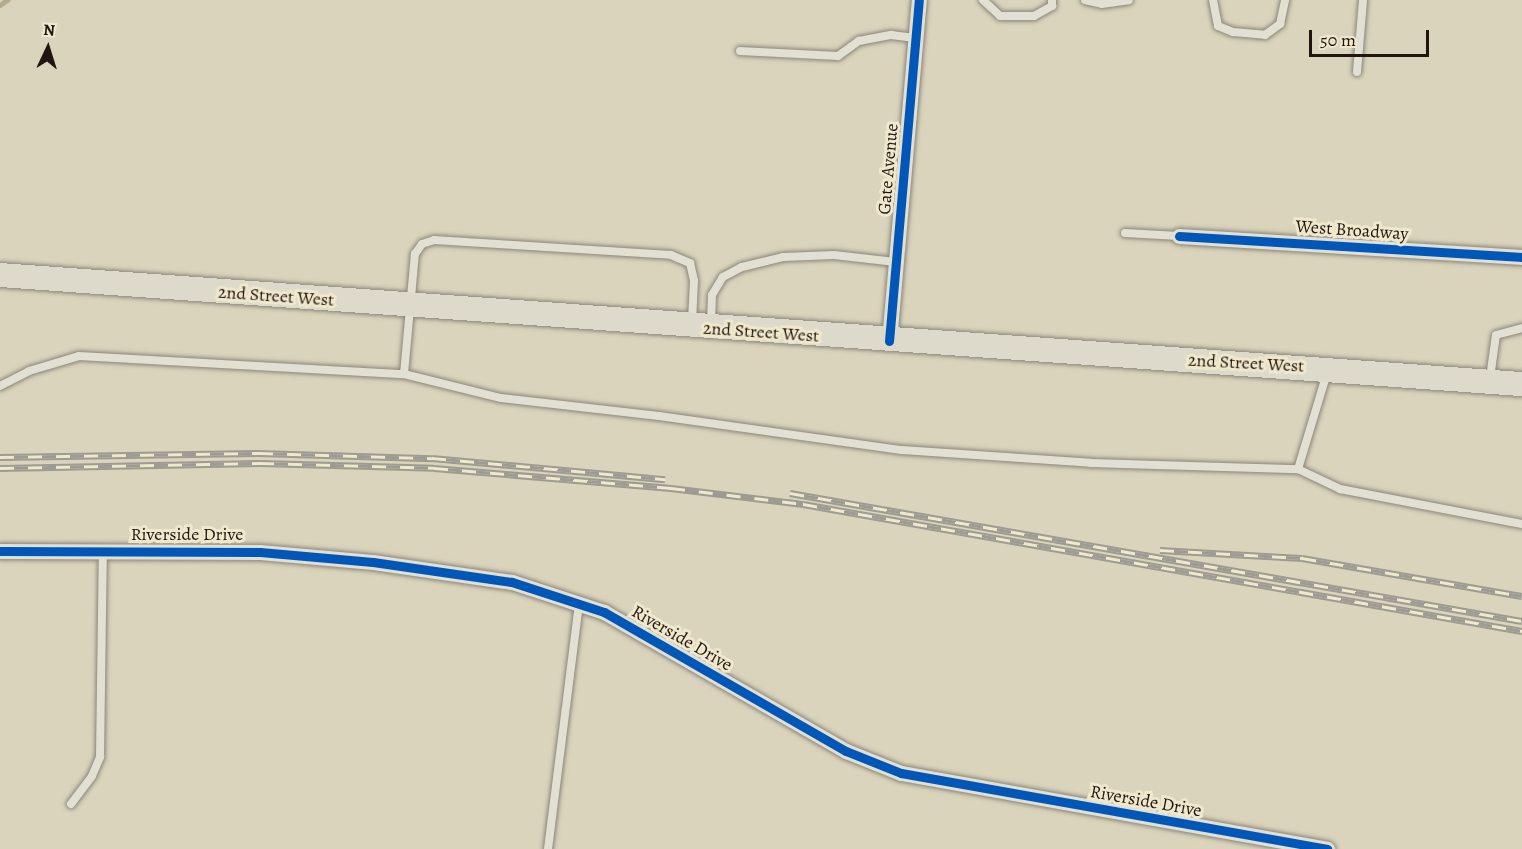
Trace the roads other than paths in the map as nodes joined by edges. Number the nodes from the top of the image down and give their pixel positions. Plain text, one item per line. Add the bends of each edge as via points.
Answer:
1 (919, 0) edge
2 (983, 0) edge
3 (1052, 0) edge
4 (1085, 0) edge
5 (1129, 0) edge
6 (1213, 0) edge
7 (1285, 0) edge
8 (1363, 0) edge
9 (917, 38) junction
10 (740, 51) dead end
11 (1357, 72) dead end
12 (1125, 233) dead end
13 (1179, 236) joint
14 (1522, 257) edge
15 (896, 262) junction
16 (0, 275) edge
17 (409, 307) junction
18 (702, 328) junction
19 (1522, 328) edge
20 (889, 341) junction
21 (1328, 368) junction
22 (404, 375) junction
23 (1489, 382) junction
24 (1522, 384) edge
25 (0, 386) edge
26 (1298, 469) junction
27 (1522, 524) edge
28 (103, 550) junction
29 (0, 551) edge
30 (579, 602) junction
31 (71, 804) dead end
32 (548, 849) edge
33 (1327, 849) edge

1 - 9 street, Gate Avenue
2 - 3 lane via 1000,16 1034,16 1052,6
4 - 5 lane via 1102,4
6 - 7 lane via 1218,26 1233,32 1265,35 1280,24
8 - 11 lane
9 - 10 lane via 891,35 859,41 838,56
9 - 15 street, Gate Avenue
12 - 13 lane
13 - 14 street, West Broadway
15 - 18 lane via 834,255 783,256 742,267 723,277 712,295
15 - 20 street, Gate Avenue
16 - 17 main road, 2nd Street West
17 - 18 main road, 2nd Street West
17 - 18 lane via 415,254 422,244 434,240 659,254 690,263
17 - 22 lane
18 - 20 main road, 2nd Street West
19 - 23 lane via 1496,335
20 - 21 main road, 2nd Street West
21 - 23 main road, 2nd Street West
21 - 26 lane
22 - 25 lane via 79,356 29,371
22 - 26 lane via 501,398 902,450 1091,463
23 - 24 main road, 2nd Street West
26 - 27 lane via 1340,489
28 - 29 street, Riverside Drive
28 - 30 street, Riverside Drive via 248,551 373,562 505,580
28 - 31 lane via 100,757 92,776
30 - 32 lane
30 - 33 street, Riverside Drive via 604,612 846,751 901,773

